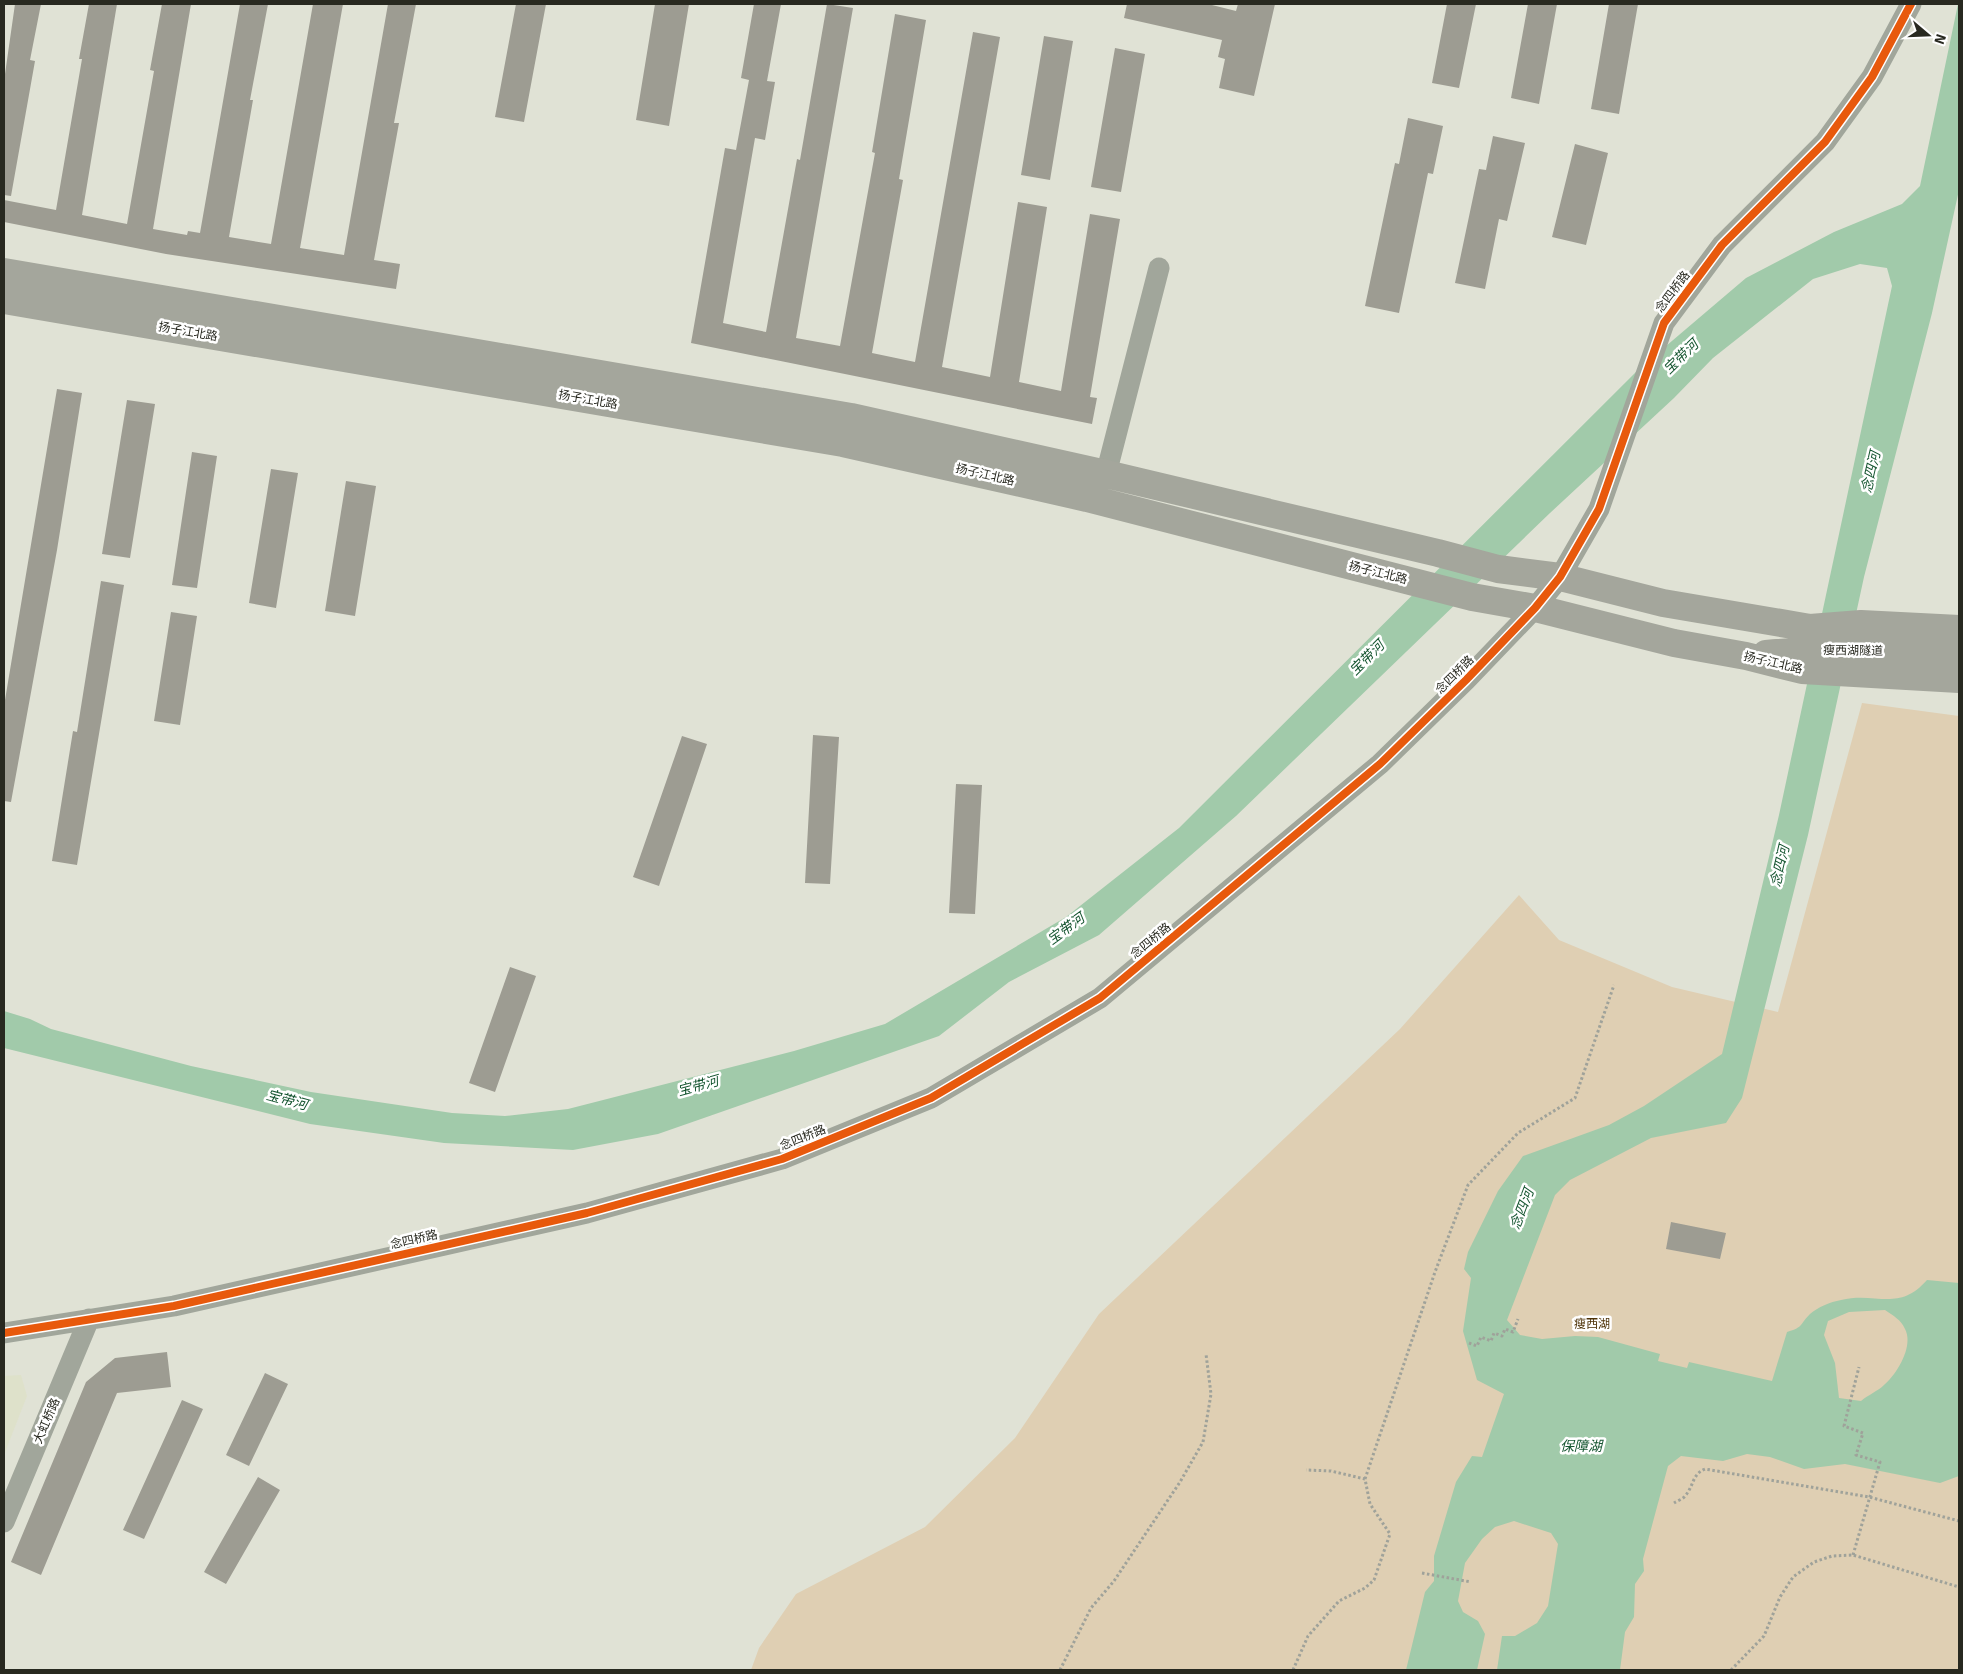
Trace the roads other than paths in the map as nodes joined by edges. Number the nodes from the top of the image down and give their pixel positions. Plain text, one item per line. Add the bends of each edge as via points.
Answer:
1 (1911, 4) edge
2 (1159, 268) dead end
3 (4, 272) edge
4 (4, 300) edge
5 (1106, 474) junction
6 (1560, 577) junction
7 (1535, 608) junction
8 (1959, 629) edge
9 (1806, 649) junction
10 (1858, 649) junction
11 (1959, 654) edge
12 (1959, 679) edge
13 (89, 1320) junction
14 (4, 1333) edge
15 (4, 1522) edge

1 - 6 street, 念四桥路 via 1872,78 1826,142 1722,245 1664,323 1599,508
2 - 5 street
3 - 5 main road, 扬子江北路 via 851,418
4 - 7 main road, 扬子江北路 via 843,443 1088,498 1472,597
5 - 6 main road, 扬子江北路 via 1498,569
6 - 7 street, 念四桥路
6 - 9 main road, 扬子江北路 via 1663,603
7 - 9 main road, 扬子江北路 via 1674,643 1746,656
7 - 13 street, 念四桥路 via 1380,764 1100,998 931,1098 782,1159 587,1213 174,1306
8 - 10 main road, 扬子江北路
9 - 10 main road, 扬子江北路
9 - 10 main road, 扬子江北路
10 - 11 main road, 瘦西湖隧道
10 - 12 main road, 扬子江北路
13 - 14 street, 念四桥路
13 - 15 street, 大虹桥路

